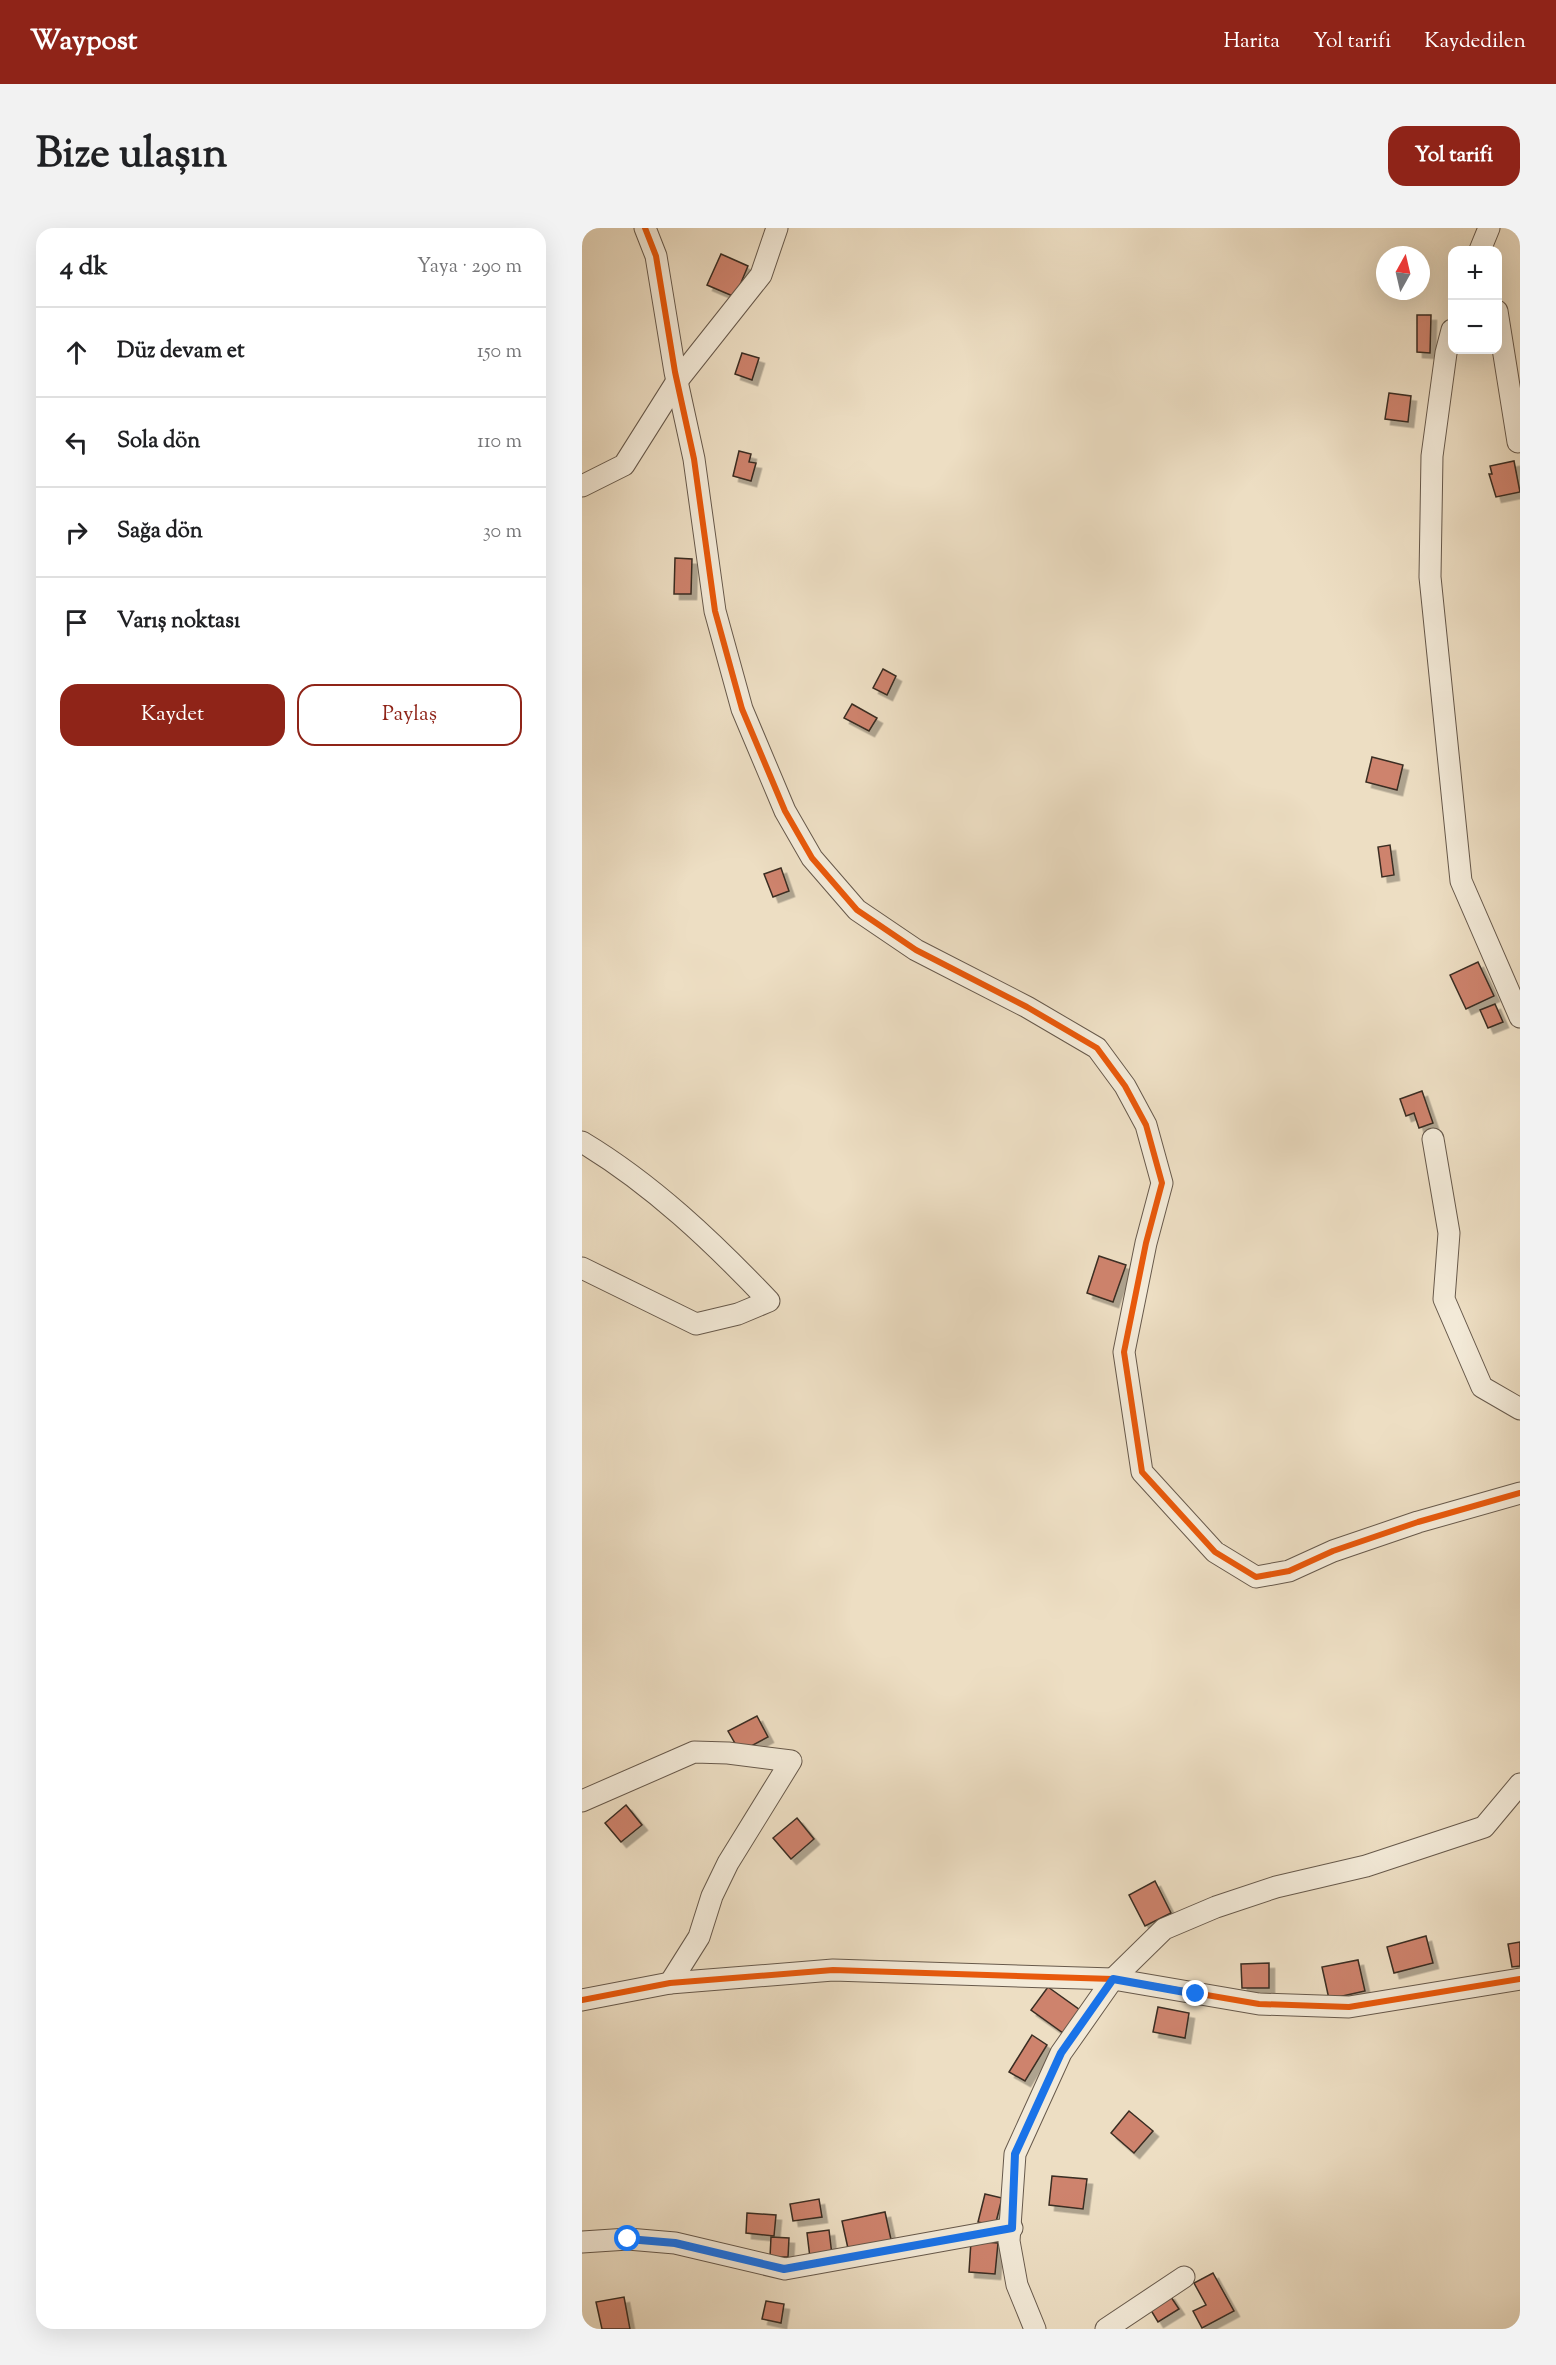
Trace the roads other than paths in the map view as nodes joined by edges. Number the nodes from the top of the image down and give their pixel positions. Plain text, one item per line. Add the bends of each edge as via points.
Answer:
1 (645, 228) edge
2 (777, 228) edge
3 (1491, 228) edge
4 (1482, 246) edge
5 (1492, 246) edge
6 (1502, 342) edge
7 (1448, 345) edge
8 (677, 381) junction
9 (1518, 442) dead end
10 (582, 486) edge
11 (1520, 1017) edge
12 (1433, 1139) dead end
13 (582, 1142) edge
14 (582, 1269) edge
15 (1520, 1409) edge
16 (1520, 1493) edge
17 (1520, 1784) edge
18 (582, 1801) edge
19 (1113, 1979) junction
20 (1520, 1979) edge
21 (670, 1983) junction
22 (582, 2000) edge
23 (1012, 2228) junction
24 (582, 2242) edge
25 (1184, 2277) dead end
26 (1035, 2329) edge
27 (1106, 2329) edge

1 - 8 street via 656,256
2 - 8 street via 761,275
3 - 4 street
3 - 5 street
6 - 9 street
7 - 11 street via 1432,456 1430,577 1461,881
8 - 10 street via 624,465
8 - 16 street via 694,459 715,610 739,698 785,811 812,858 857,910 916,950 1097,1048 1125,1086 1146,1125 1162,1183 1124,1352 1143,1472 1215,1552 1256,1577 1289,1570 1418,1522
12 - 15 street via 1449,1233 1444,1299 1482,1387
13 - 14 street via 623,1166 728,1257 770,1300 738,1314 696,1324
17 - 19 street via 1484,1827 1366,1866 1275,1887 1216,1907 1164,1929
18 - 21 street via 694,1752 790,1761 728,1863 699,1937
19 - 20 street via 1259,2004 1349,2007
19 - 21 street via 833,1970
19 - 23 street via 1061,2053 1015,2154
21 - 22 street
23 - 24 street via 784,2269 675,2243 628,2239
23 - 26 street via 1009,2241 1017,2285
25 - 27 street

